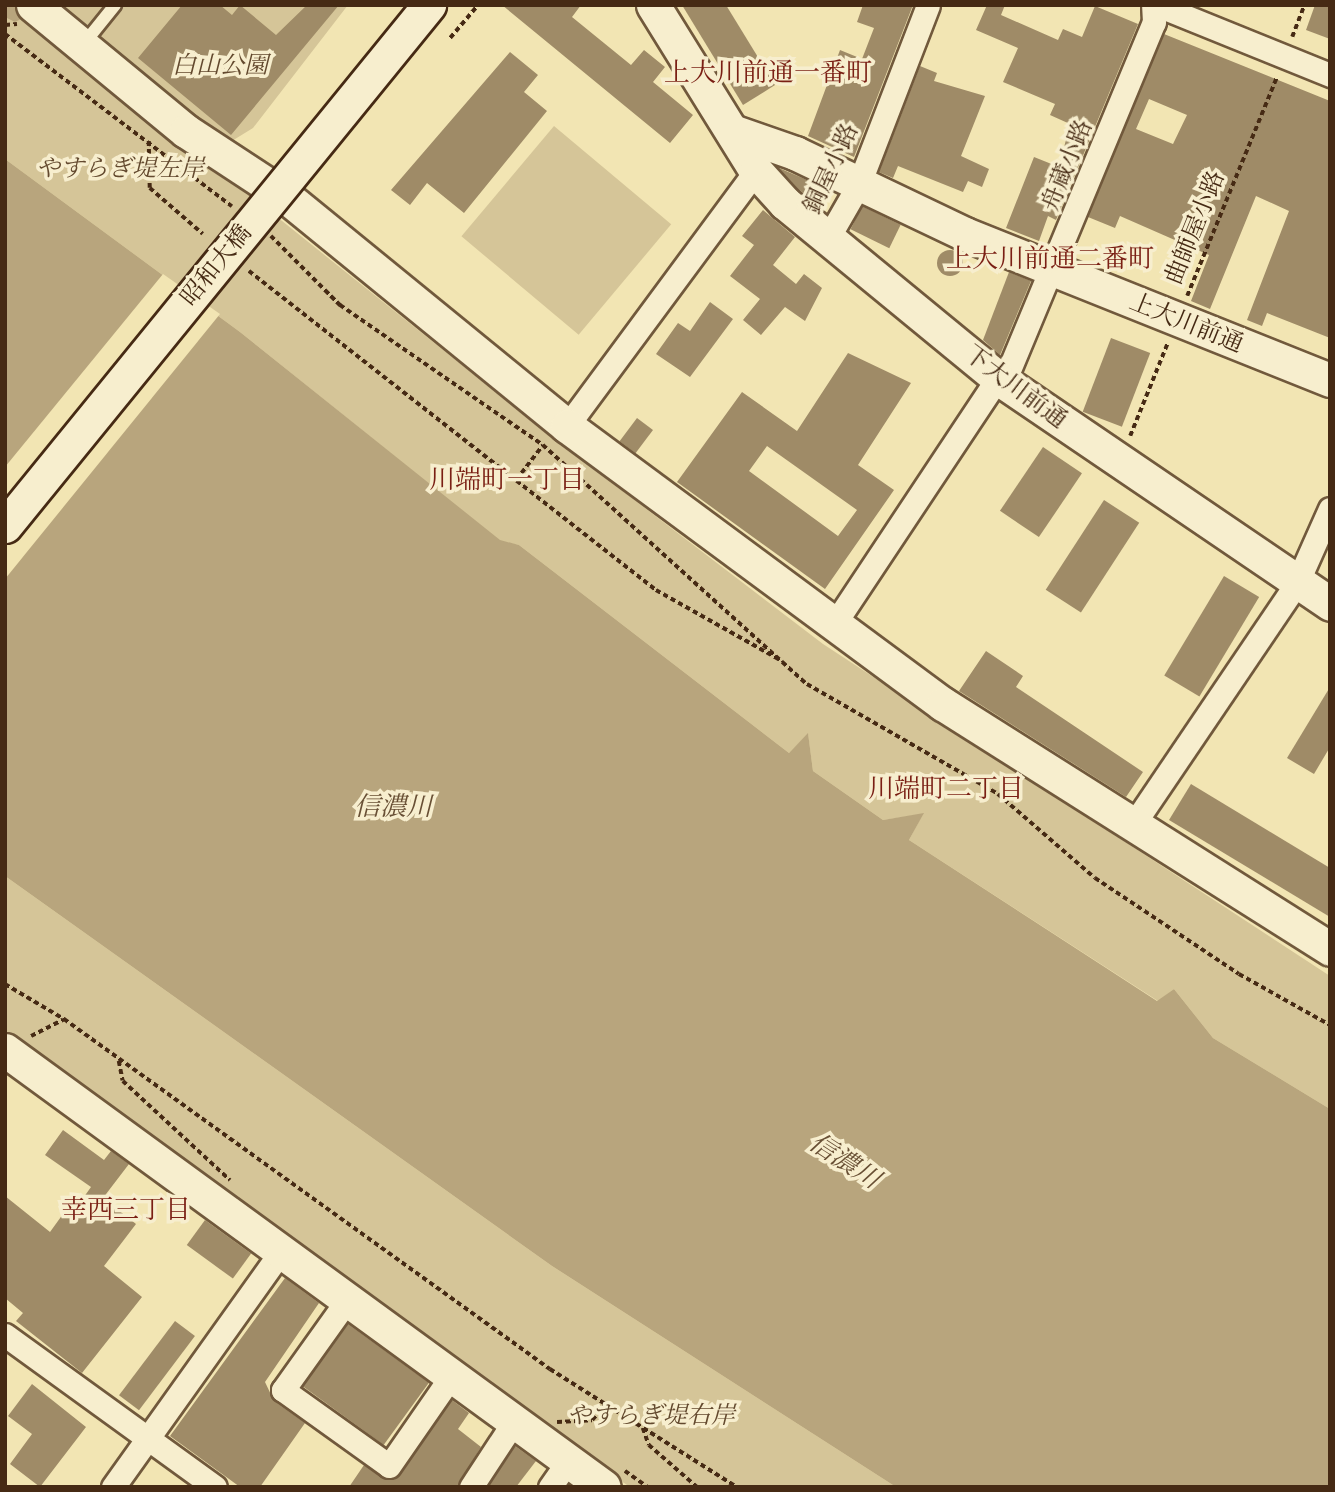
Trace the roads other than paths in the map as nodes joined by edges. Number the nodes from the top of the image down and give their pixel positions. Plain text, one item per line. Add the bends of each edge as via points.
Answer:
1 (33, 5) edge
2 (115, 5) edge
3 (429, 5) edge
4 (653, 5) edge
5 (929, 5) edge
6 (1155, 5) edge
7 (82, 46) junction
8 (1330, 75) edge
9 (735, 132) junction
10 (756, 171) junction
11 (859, 184) junction
12 (828, 238) junction
13 (1054, 270) junction
14 (1001, 380) junction
15 (1330, 380) edge
16 (555, 436) junction
17 (1330, 509) edge
18 (5, 526) edge
19 (1297, 583) junction
20 (1330, 604) edge
21 (837, 620) junction
22 (1133, 825) junction
23 (1330, 949) edge
24 (5, 1050) edge
25 (282, 1250) junction
26 (348, 1299) junction
27 (5, 1335) edge
28 (452, 1376) junction
29 (513, 1423) junction
30 (147, 1440) junction
31 (558, 1475) edge
32 (113, 1487) edge
33 (215, 1487) edge
34 (471, 1487) edge
35 (604, 1487) edge

1 - 7 street
2 - 7 lane
3 - 18 street, 昭和大橋, bridge
4 - 9 street, 下大川前通
5 - 11 street, 銅屋小路
6 - 8 street
6 - 13 street, 舟蔵小路 via 1154,22
7 - 16 street via 186,131 295,204
9 - 10 street, 下大川前通
9 - 11 street, 上大川前通
10 - 12 street, 下大川前通
10 - 16 street
11 - 12 street, 銅屋小路
11 - 13 street, 上大川前通
12 - 14 street, 下大川前通
13 - 14 street, 舟蔵小路
13 - 15 street, 上大川前通
14 - 19 street, 下大川前通
14 - 21 street, 舟蔵小路
16 - 21 street
17 - 19 street
19 - 20 street, 下大川前通
19 - 22 street
21 - 22 street via 943,704
22 - 23 street
24 - 25 street
25 - 26 street
25 - 30 street
26 - 28 street
26 - 28 street via 282,1390 389,1466
27 - 30 street
28 - 29 street
29 - 31 street
29 - 34 street
30 - 32 street
30 - 33 street
31 - 35 street

